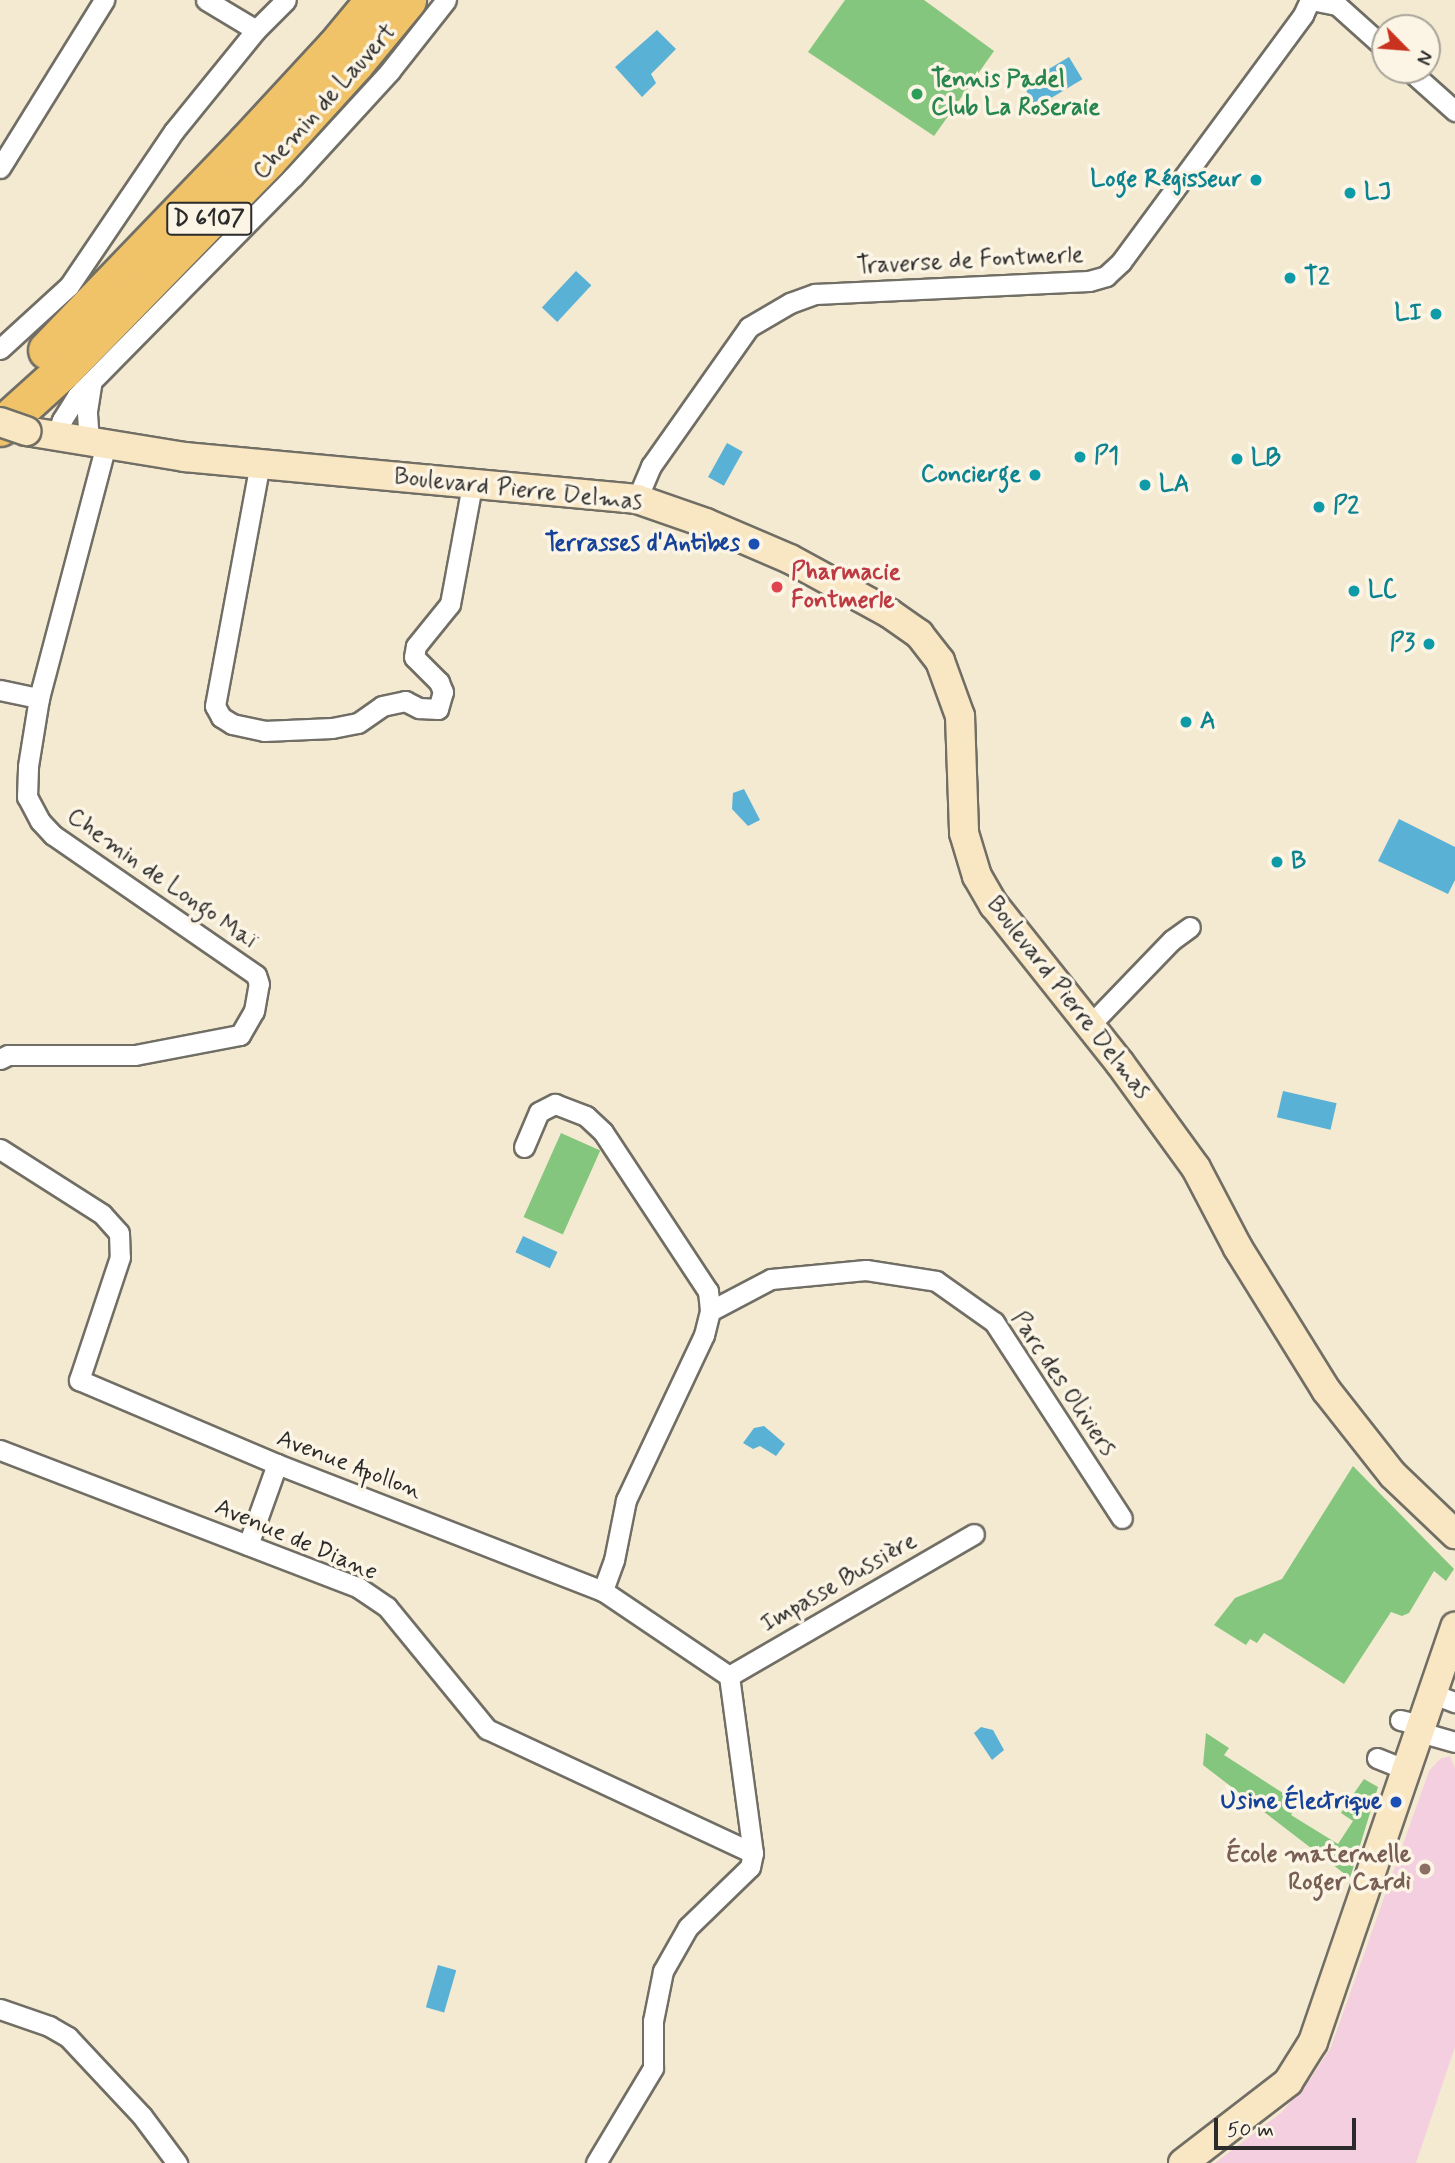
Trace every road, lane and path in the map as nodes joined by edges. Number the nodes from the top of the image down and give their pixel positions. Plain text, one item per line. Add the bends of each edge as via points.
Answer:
1 (104, 0) edge
2 (206, 0) edge
3 (286, 0) edge
4 (373, 0) edge
5 (407, 0) edge
6 (446, 0) edge
7 (1311, 0) edge
8 (256, 30) junction
9 (1371, 35) edge
10 (1425, 84) edge
11 (1455, 111) edge
12 (0, 168) edge
13 (0, 349) edge
14 (91, 384) junction
15 (0, 393) edge
16 (9, 427) edge
17 (57, 438) junction
18 (97, 443) junction
19 (260, 463) junction
20 (472, 485) junction
21 (637, 499) junction
22 (0, 691) edge
23 (39, 698) junction
24 (1190, 927) dead end
25 (1088, 1027) junction
26 (0, 1059) edge
27 (524, 1147) dead end
28 (0, 1149) edge
29 (710, 1311) junction
30 (0, 1450) edge
31 (277, 1464) junction
32 (1122, 1518) dead end
33 (974, 1534) dead end
34 (1455, 1534) edge
35 (248, 1545) junction
36 (603, 1591) junction
37 (1455, 1627) edge
38 (729, 1676) junction
39 (1443, 1697) edge
40 (1414, 1725) junction
41 (1455, 1742) edge
42 (1377, 1758) dead end
43 (1407, 1770) junction
44 (753, 1853) junction
45 (1, 2011) edge
46 (177, 2163) edge
47 (596, 2163) edge
48 (1183, 2163) edge

1 - 12 street
2 - 8 street
3 - 8 street
4 - 15 highway, D 6107 via 236,153 43,355
5 - 16 highway, D 6107 via 267,160
6 - 14 street, Chemin de Lauvert via 390,71 293,177
7 - 9 street via 1337,5
7 - 21 street, Traverse de Fontmerle via 1121,262 1106,276 1089,281 815,294 790,303 749,327 651,466
8 - 13 street via 174,131 69,286
10 - 11 street
14 - 17 street, Chemin de Lauvert via 77,396
14 - 18 street via 88,411
16 - 17 street, Boulevard Pierre Delmas
17 - 18 street, Boulevard Pierre Delmas
18 - 19 street, Boulevard Pierre Delmas
18 - 23 street, Chemin de Longo Maï
19 - 20 street, Boulevard Pierre Delmas
19 - 20 street via 215,706 232,724 264,731 358,723 382,706 405,702 438,709 443,692 439,682 414,657 416,646 450,604
20 - 21 street, Boulevard Pierre Delmas
21 - 25 street, Boulevard Pierre Delmas via 790,559 889,613 919,635 940,661 960,716 964,833 977,876 993,905
22 - 23 street
23 - 26 street, Chemin de Longo Maï via 27,797 40,821 256,975 260,984 254,1011 240,1034 135,1055 8,1055
24 - 25 street
25 - 34 street, Boulevard Pierre Delmas via 1196,1168 1238,1248 1326,1390 1393,1475
27 - 29 street via 539,1112 555,1104 586,1116 603,1132 708,1291
28 - 31 street, Avenue Apollon via 102,1214 119,1233 120,1256 79,1380
29 - 32 street, Parc des Oliviers via 771,1279 866,1270 936,1281 994,1322
29 - 36 street via 704,1335 626,1500
30 - 35 street, Avenue de Diane
31 - 35 street
31 - 36 street, Avenue Apollon
33 - 38 street, Impasse Bussière
35 - 44 street, Avenue de Diane via 359,1588 387,1607 487,1728
36 - 38 street, Avenue Apollon
37 - 39 street
38 - 44 street
39 - 40 street
40 - 41 street
40 - 43 street
42 - 43 street
43 - 48 street via 1313,2042 1287,2082
44 - 47 street via 750,1867 688,1927 663,1971 653,2021 653,2068
45 - 46 street via 68,2037 142,2116

